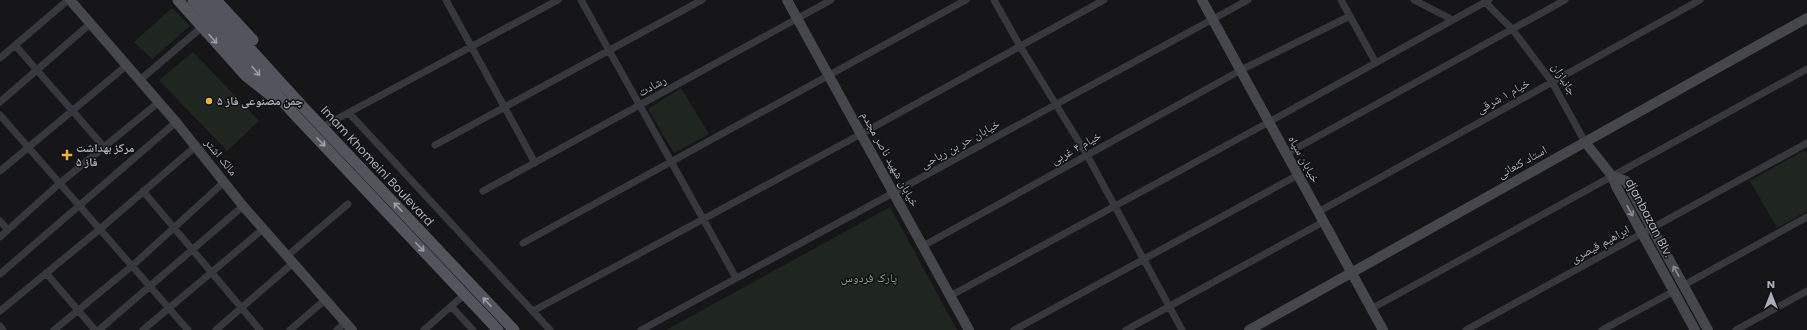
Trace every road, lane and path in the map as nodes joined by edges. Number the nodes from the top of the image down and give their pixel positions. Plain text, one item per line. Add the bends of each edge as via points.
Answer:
1 (69, 0) edge
2 (178, 0) edge
3 (192, 0) edge
4 (206, 0) edge
5 (216, 0) edge
6 (446, 0) edge
7 (558, 0) edge
8 (582, 0) edge
9 (702, 0) edge
10 (787, 0) edge
11 (831, 0) edge
12 (966, 0) edge
13 (994, 0) edge
14 (1104, 0) edge
15 (1202, 0) edge
16 (1248, 0) edge
17 (1341, 0) edge
18 (1414, 0) edge
19 (1565, 0) edge
20 (1700, 0) edge
21 (1487, 1) edge
22 (1350, 16) junction
23 (1807, 18) edge
24 (798, 19) junction
25 (1213, 19) junction
26 (1453, 20) junction
27 (91, 24) junction
28 (202, 27) junction
29 (1512, 29) junction
30 (15, 45) junction
31 (1020, 46) junction
32 (471, 47) junction
33 (610, 50) junction
34 (0, 58) edge
35 (1376, 63) junction
36 (127, 65) junction
37 (1807, 69) edge
38 (37, 70) junction
39 (1241, 70) junction
40 (829, 75) junction
41 (140, 80) junction
42 (1552, 82) junction
43 (0, 102) edge
44 (159, 102) junction
45 (1055, 104) junction
46 (640, 105) junction
47 (505, 107) junction
48 (304, 108) junction
49 (72, 110) junction
50 (349, 113) junction
51 (294, 114) junction
52 (0, 115) edge
53 (176, 122) junction
54 (1269, 122) junction
55 (322, 127) junction
56 (861, 134) junction
57 (1585, 142) junction
58 (1807, 143) edge
59 (435, 145) dead end
60 (28, 146) junction
61 (196, 146) junction
62 (104, 147) junction
63 (1286, 154) junction
64 (1087, 155) junction
65 (671, 161) junction
66 (536, 163) junction
67 (0, 171) edge
68 (1298, 175) junction
69 (1612, 176) junction
70 (224, 182) junction
71 (60, 183) junction
72 (483, 191) dead end
73 (143, 192) junction
74 (894, 193) junction
75 (348, 204) dead end
76 (79, 205) junction
77 (243, 206) junction
78 (1115, 206) junction
79 (1318, 212) junction
80 (1807, 217) edge
81 (704, 219) junction
82 (0, 221) edge
83 (1323, 222) junction
84 (174, 228) junction
85 (263, 228) junction
86 (1652, 228) junction
87 (100, 229) junction
88 (8, 230) junction
89 (1642, 233) junction
90 (0, 237) edge
91 (523, 243) dead end
92 (922, 246) junction
93 (192, 250) junction
94 (1143, 259) junction
95 (290, 260) junction
96 (132, 266) junction
97 (211, 272) junction
98 (46, 273) junction
99 (1351, 273) junction
100 (0, 274) edge
101 (736, 278) junction
102 (1684, 285) junction
103 (150, 286) junction
104 (1807, 290) edge
105 (1674, 291) junction
106 (465, 294) junction
107 (950, 296) junction
108 (325, 300) junction
109 (451, 306) junction
110 (1169, 306) junction
111 (169, 308) junction
112 (242, 308) junction
113 (1371, 309) junction
114 (78, 310) junction
115 (0, 311) edge
116 (533, 311) junction
117 (0, 326) edge
118 (348, 326) edge
119 (3, 330) edge
120 (54, 330) edge
121 (95, 330) edge
122 (99, 330) edge
123 (144, 330) edge
124 (188, 330) edge
125 (216, 330) edge
126 (260, 330) edge
127 (290, 330) edge
128 (337, 330) edge
129 (424, 330) edge
130 (473, 330) edge
131 (498, 330) edge
132 (514, 330) edge
133 (550, 330) edge
134 (641, 330) edge
135 (969, 330) edge
136 (1014, 330) edge
137 (1126, 330) edge
138 (1182, 330) edge
139 (1249, 330) edge
140 (1382, 330) edge
141 (1466, 330) edge
142 (1602, 330) edge
143 (1696, 330) edge
144 (1708, 330) edge
145 (1736, 330) edge

1 - 27 street, مالک اشتر
1 - 30 street
2 - 28 main road
3 -> 51 main road, Imam Khomeini Boulevard
4 - 48 main road, Imam Khomeini Boulevard
5 - 48 main road via 273,64
6 - 32 street
7 - 32 street
8 - 33 street
9 - 33 street
10 - 24 street, خیابان شهید ناصر مجدم
11 - 24 street, رشادت
12 - 40 street
13 - 31 street
14 - 31 street
15 - 25 street, خیابان سپاه
16 - 25 street, خیابان حر بن ریاحی
17 - 22 street
18 - 26 street
19 - 29 street
20 - 42 street, خیام ۱ شرقی
21 - 26 street
21 - 29 street, جانبازان
22 - 35 street
22 - 39 street, خیام ۴ غربی
23 - 57 street, استاد کنعانی
24 - 40 street, خیابان شهید ناصر مجدم
24 - 46 street, رشادت
25 - 39 street, خیابان سپاه
25 - 45 street, خیابان حر بن ریاحی
26 - 35 street
27 - 36 street, مالک اشتر
27 - 38 street
28 - 41 street
28 -> 51 main road via 246,76
29 - 42 street, جانبازان
29 - 63 street
30 - 34 street
30 - 38 street
31 - 45 street
31 - 56 street
32 - 47 street
32 - 50 street
33 - 46 street
33 - 47 street
35 - 54 street
36 - 41 street, مالک اشتر
36 - 49 street
37 - 69 street
38 - 43 street
38 - 49 street
39 - 54 street, خیابان سپاه
39 - 64 street, خیام ۴ غربی
40 - 56 street, خیابان شهید ناصر مجدم
40 - 65 street
41 - 44 street, مالک اشتر
42 - 57 street, جانبازان
42 - 79 street, خیام ۱ شرقی
44 - 53 street, مالک اشتر
44 - 62 street
45 - 64 street
45 - 74 street, خیابان حر بن ریاحی
46 - 65 street
46 - 66 street, رشادت
47 - 59 street
47 - 66 street
48 - 55 main road, Imam Khomeini Boulevard
49 - 60 street
49 - 62 street
50 - 55 street
50 - 116 street
51 -> 106 main road, Imam Khomeini Boulevard
52 - 60 street
53 - 61 street, مالک اشتر
53 - 76 street
54 - 63 street, خیابان سپاه
54 - 78 street
132 -> 55 main road, Imam Khomeini Boulevard
56 - 74 street, خیابان شهید ناصر مجدم
56 - 81 street
57 - 69 street, جانبازان
57 - 99 street, استاد کنعانی
58 - 86 street, ابراهیم قیصری
60 - 67 street
60 - 71 street
61 - 70 street, مالک اشتر
61 - 73 street
62 - 71 street
63 - 68 street, خیابان سپاه
64 - 78 street
64 - 92 street, خیام ۴ غربی
65 - 81 street
65 - 91 street
66 - 72 street, رشادت
68 - 79 street, خیابان سپاه
68 - 94 street
69 - 86 street, djanbazan Blv. via 1626,180
69 -> 89 street, djanbazan Blv.
69 - 113 street
70 - 77 street, مالک اشتر
70 - 84 street
71 - 76 street
71 - 88 street
73 - 84 street
73 - 87 street
74 - 92 street, خیابان شهید ناصر مجدم
74 - 101 street, خیابان حر بن ریاحی
75 - 95 street
76 - 87 street
76 - 100 street
77 - 85 street, مالک اشتر
77 - 93 street
78 - 94 street
78 - 107 street
79 - 83 street, خیابان سپاه
80 - 102 street
81 - 101 street
81 - 116 street
82 - 88 street
83 - 99 street, خیابان سپاه
83 - 110 street
84 - 93 street
84 - 96 street
85 - 95 street, مالک اشتر
85 - 97 street
86 - 89 street, ابراهیم قیصری
102 -> 86 street, djanbazan Blv.
87 - 96 street
87 - 98 street
88 - 90 street
89 - 105 street, djanbazan Blv.
89 - 141 street, ابراهیم قیصری
92 - 107 street, خیابان شهید ناصر مجدم
93 - 97 street
93 - 103 street
94 - 110 street
94 - 136 street
95 - 108 street, مالک اشتر
95 - 112 street
96 - 103 street
96 - 114 street
97 - 111 street
97 - 112 street
98 - 114 street
98 - 115 street
99 - 113 street, خیابان سپاه
99 - 139 street, استاد کنعانی
101 - 134 street, خیابان حر بن ریاحی
102 - 144 street, djanbazan Blv.
103 - 111 street
103 - 122 street
104 - 145 street
105 - 142 street
105 - 143 street, djanbazan Blv.
106 - 109 street
106 - 131 main road, Imam Khomeini Boulevard
107 - 135 street, خیابان شهید ناصر مجدم
108 - 118 street, مالک اشتر
108 - 127 street
109 - 129 street
109 - 130 street
110 - 137 street
110 - 138 street
111 - 123 street
111 - 124 street
112 - 125 street
112 - 126 street
113 - 140 street, خیابان سپاه
114 - 120 street
114 - 121 street
116 - 133 street
117 - 119 street
118 - 128 street

